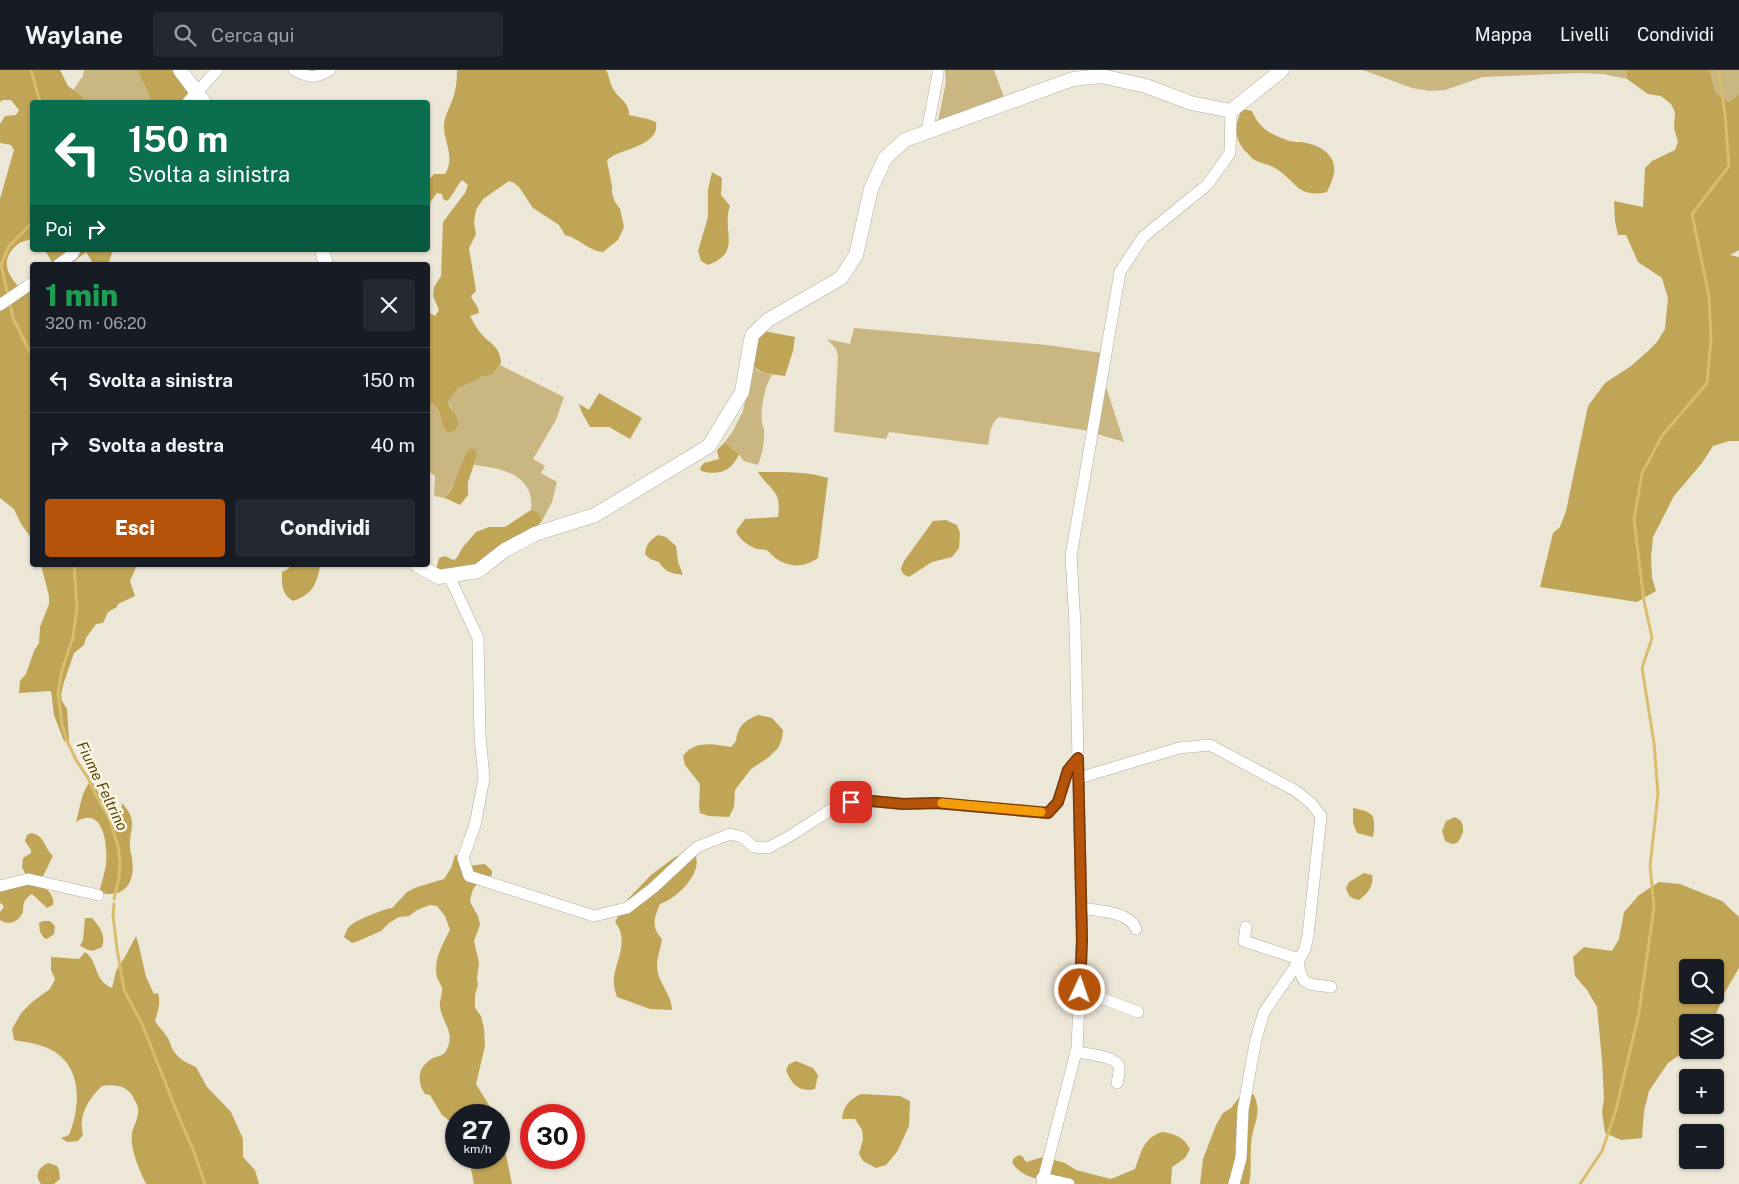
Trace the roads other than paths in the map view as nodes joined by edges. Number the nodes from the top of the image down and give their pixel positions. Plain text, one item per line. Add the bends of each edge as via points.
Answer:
1 (180, 70) edge
2 (216, 70) edge
3 (294, 70) edge
4 (330, 70) edge
5 (938, 70) edge
6 (1282, 70) edge
7 (1113, 75) edge
8 (196, 100) edge
9 (1231, 112) junction
10 (927, 132) junction
11 (74, 252) edge
12 (62, 262) edge
13 (30, 283) edge
14 (0, 305) edge
15 (421, 567) edge
16 (450, 576) junction
17 (1078, 758) junction
18 (1078, 778) junction
19 (0, 886) edge
20 (98, 895) dead end
21 (1081, 908) junction
22 (1246, 927) dead end
23 (1136, 929) dead end
24 (1298, 961) junction
25 (1331, 987) dead end
26 (1080, 990) junction
27 (1138, 1012) dead end
28 (1076, 1052) junction
29 (1117, 1082) dead end
30 (1042, 1181) edge
31 (1069, 1184) edge
32 (1234, 1184) edge

1 - 8 street
2 - 8 street
3 - 4 street via 310,77
5 - 10 street
6 - 9 street
7 - 9 street via 1191,103
7 - 10 street via 1073,79
9 - 17 street via 1230,153 1207,185 1143,237 1120,272 1071,556
10 - 16 street via 906,140 886,158 871,189 856,255 841,278 768,320 752,336 742,392 709,446 595,514 535,534 505,550 478,571
11 - 12 street
13 - 14 street
15 - 16 street via 439,577
16 - 17 street via 478,638 484,778 475,825 463,858 469,876 594,916 627,908 697,847 730,834 742,837 754,847 768,848 840,803 861,800 937,803 1048,813 1058,802 1068,770
17 - 18 street
18 - 21 street
18 - 24 street via 1179,748 1210,745 1296,791 1311,803 1321,816 1308,935
19 - 20 street via 28,879
21 - 23 street via 1126,917
21 - 26 street
22 - 24 street via 1244,941
24 - 25 street via 1301,978 1306,982
24 - 32 street via 1264,1012 1256,1039 1243,1110 1241,1158
26 - 27 street
26 - 28 street
28 - 29 street via 1118,1062
28 - 30 street
30 - 31 street

